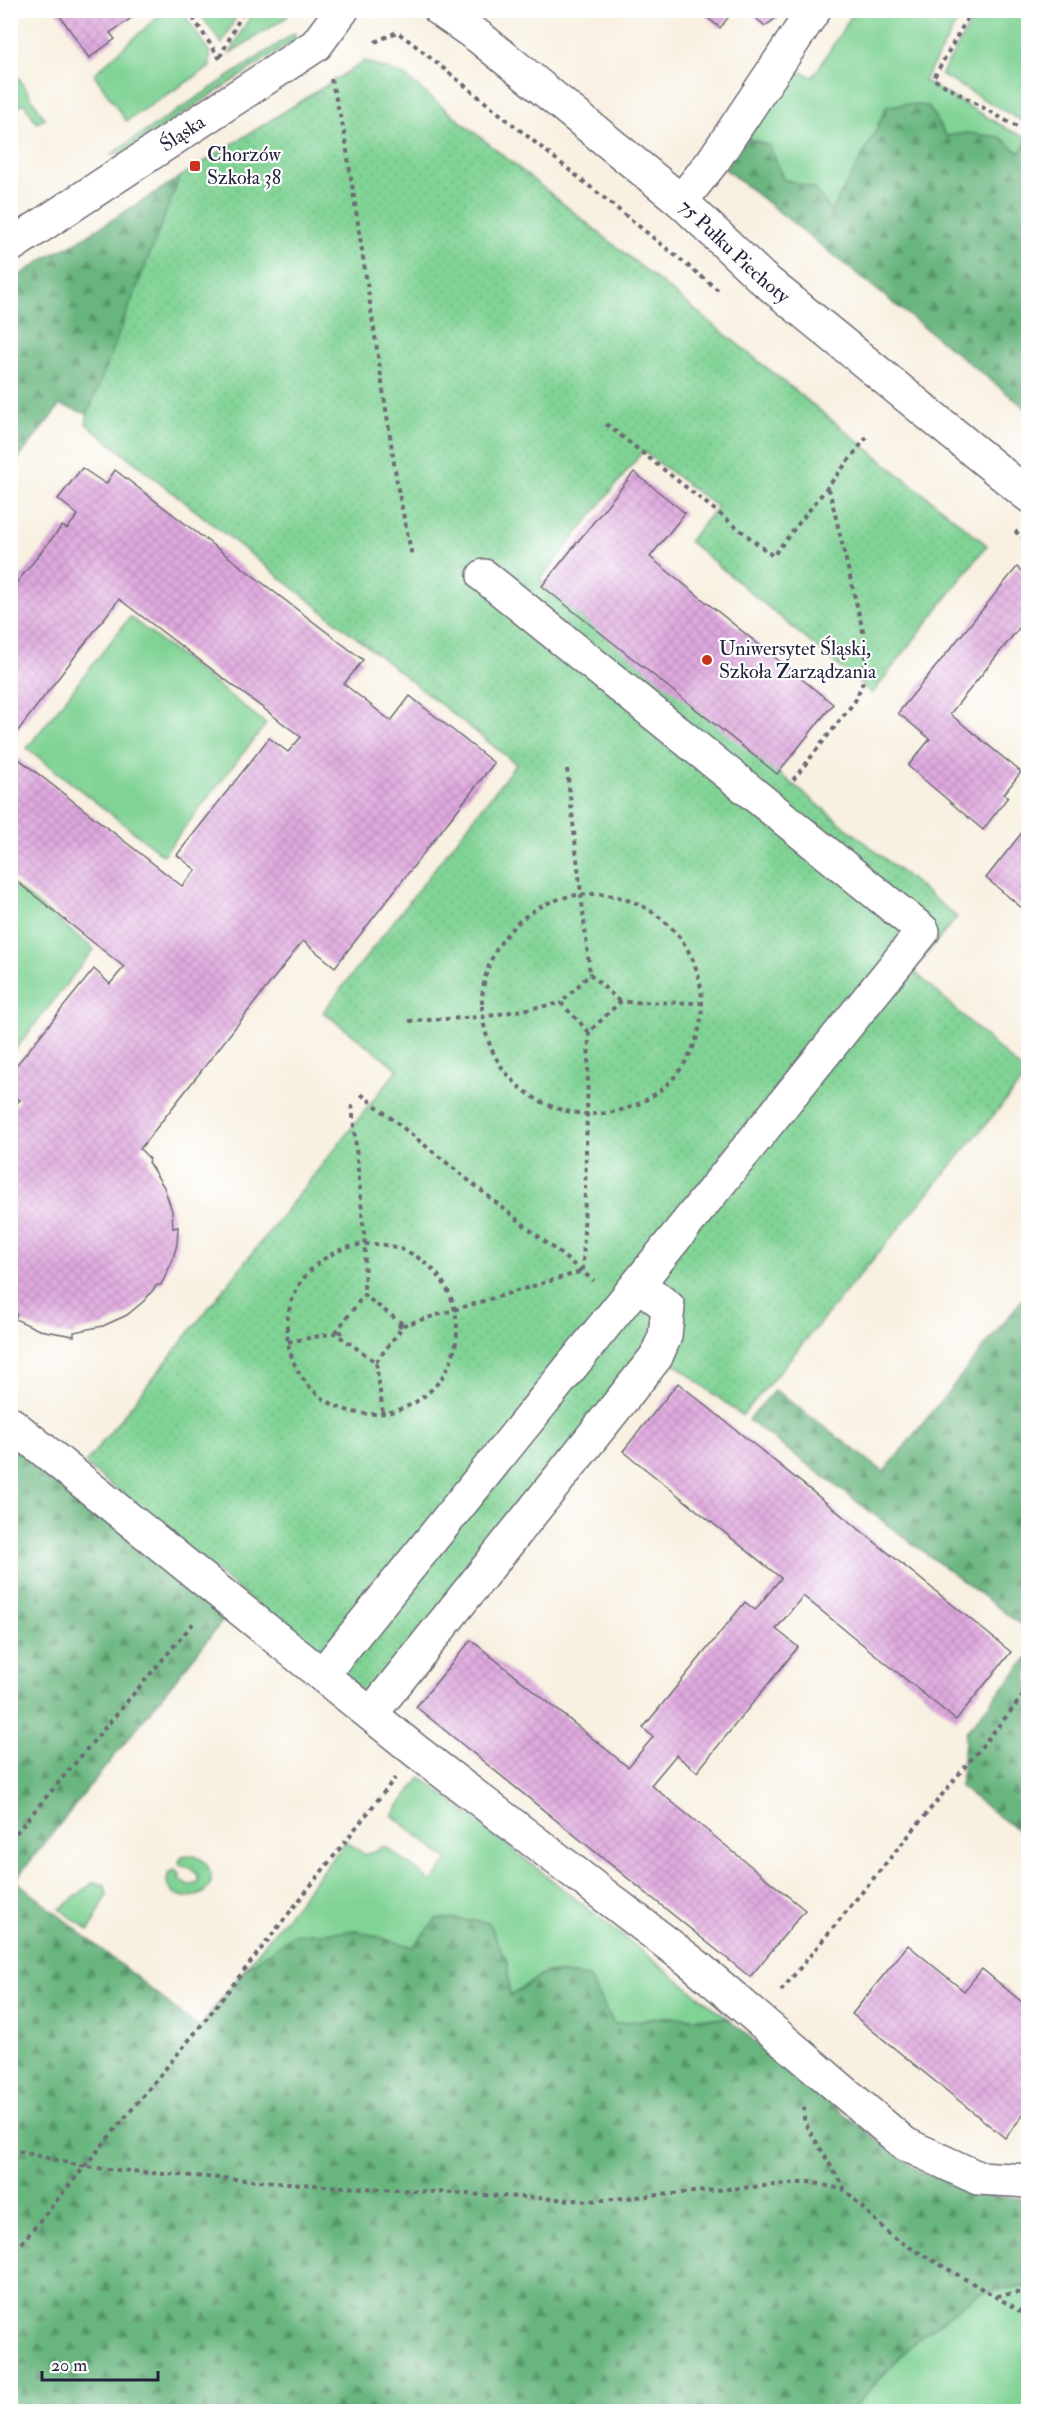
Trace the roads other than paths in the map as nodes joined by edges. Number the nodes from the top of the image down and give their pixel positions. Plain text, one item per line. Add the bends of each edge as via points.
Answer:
1 (342, 10) edge
2 (440, 10) edge
3 (814, 10) edge
4 (681, 201) junction
5 (10, 246) edge
6 (1029, 495) edge
7 (484, 576) dead end
8 (630, 1293) junction
9 (10, 1423) edge
10 (322, 1675) junction
11 (371, 1714) junction
12 (1029, 2181) edge

1 - 5 street, Śląska via 316,45
2 - 4 street, 75 Pułku Piechoty via 479,37
3 - 4 street via 713,161
4 - 6 street, 75 Pułku Piechoty via 761,277
7 - 8 street via 923,931
8 - 10 street
8 - 11 street via 668,1307 665,1336 656,1357
9 - 10 street
10 - 11 street
11 - 12 street via 694,1964 905,2144 978,2178

